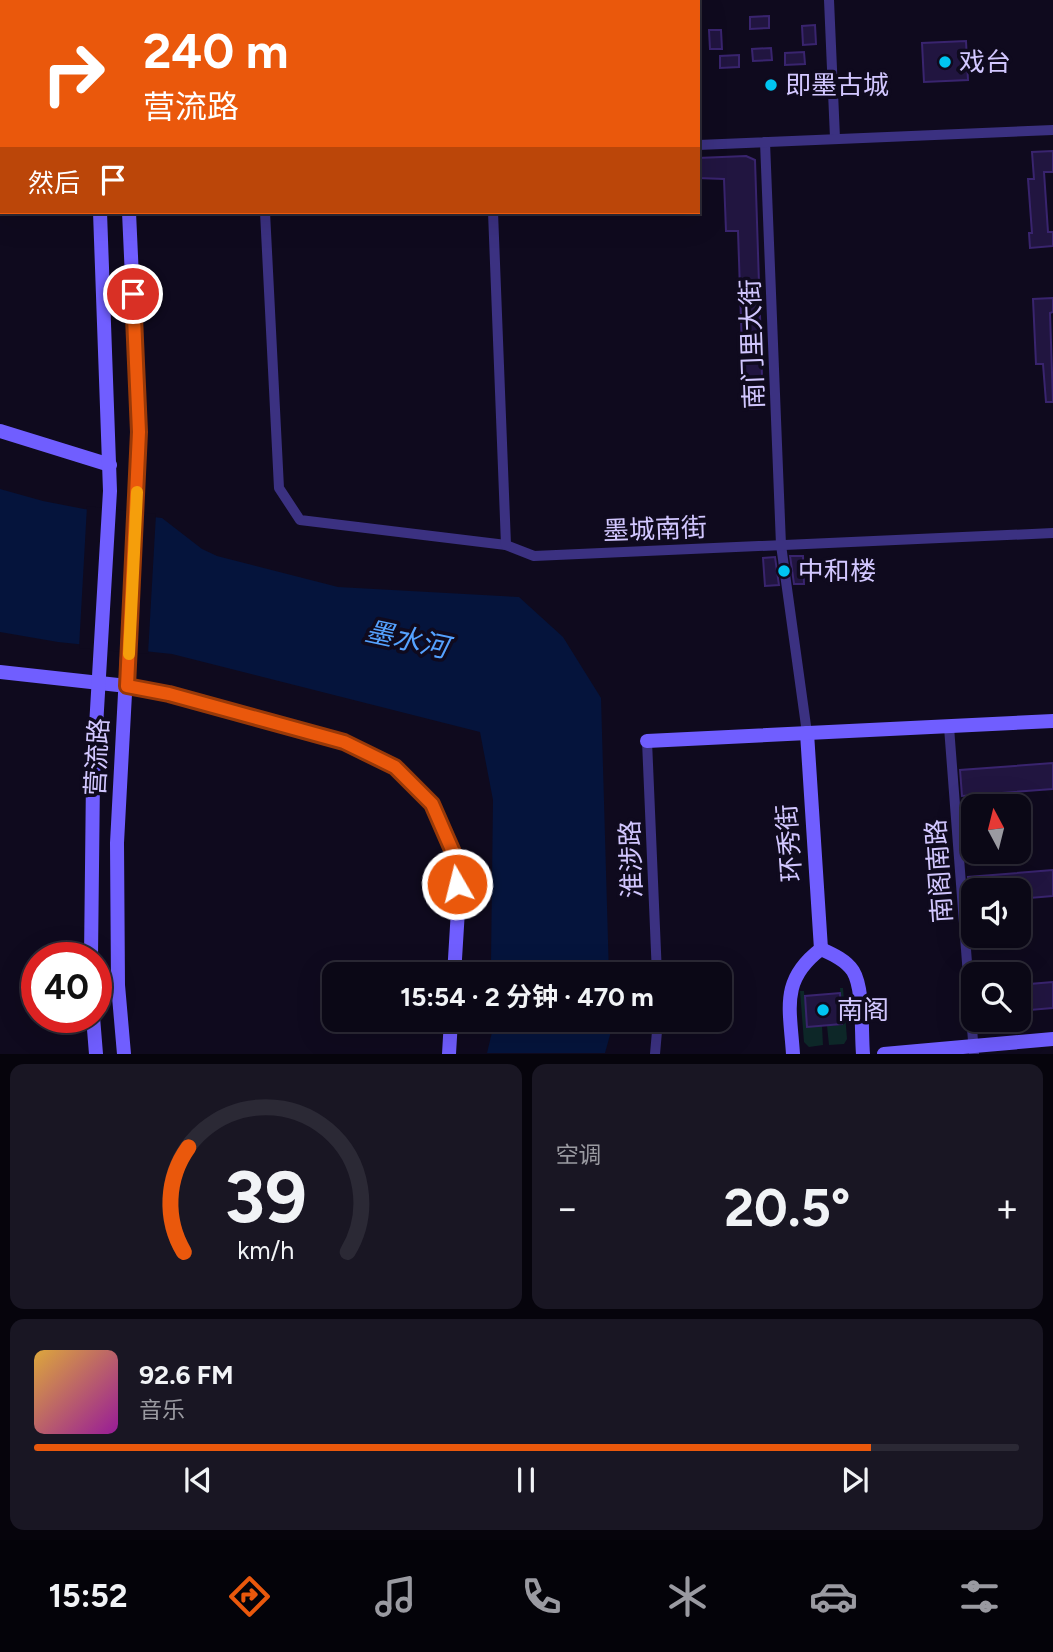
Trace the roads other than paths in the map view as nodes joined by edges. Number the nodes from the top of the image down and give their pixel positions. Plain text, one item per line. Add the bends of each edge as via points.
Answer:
1 (829, 0) edge
2 (1053, 130) edge
3 (835, 138) junction
4 (765, 142) junction
5 (700, 145) edge
6 (100, 214) edge
7 (129, 214) edge
8 (265, 214) edge
9 (493, 214) edge
10 (0, 431) edge
11 (110, 465) junction
12 (1053, 533) edge
13 (506, 545) junction
14 (781, 545) junction
15 (0, 672) edge
16 (99, 684) junction
17 (127, 686) junction
18 (1053, 721) edge
19 (949, 727) junction
20 (807, 733) junction
21 (647, 741) joint
22 (91, 942) edge
23 (821, 949) junction
24 (455, 962) edge
25 (656, 962) edge
26 (450, 1032) edge
27 (658, 1032) edge
28 (94, 1033) edge
29 (1053, 1040) edge
30 (973, 1050) edge
31 (96, 1054) edge
32 (124, 1054) edge
33 (449, 1054) edge
34 (655, 1054) edge
35 (793, 1054) edge
36 (863, 1054) edge
37 (884, 1054) edge

1 - 3 street
2 - 3 street
3 - 4 street
4 - 5 street
4 - 14 street, 南门里大街
6 - 11 street, 营流路
7 - 17 street, 营流路 via 139,432
8 - 13 street, 墨城南街 via 279,488 300,520
9 - 13 street
10 - 11 street
11 - 16 street, 营流路
12 - 14 street, 墨城南街
13 - 14 street, 墨城南街 via 534,555
14 - 20 street, 南门里大街
15 - 16 street
16 - 17 street
16 - 22 street, 营流路
17 - 24 street via 344,742 395,767 432,804 456,859
17 - 32 street, 营流路 via 116,907
18 - 19 street
19 - 20 street
19 - 30 street, 南阁南路
20 - 21 street
20 - 23 street, 环秀街
21 - 25 street, 淮涉路
23 - 35 street via 796,974 790,994
23 - 36 street via 853,971
26 - 33 street
27 - 34 street
28 - 31 street
29 - 30 street
30 - 37 street

